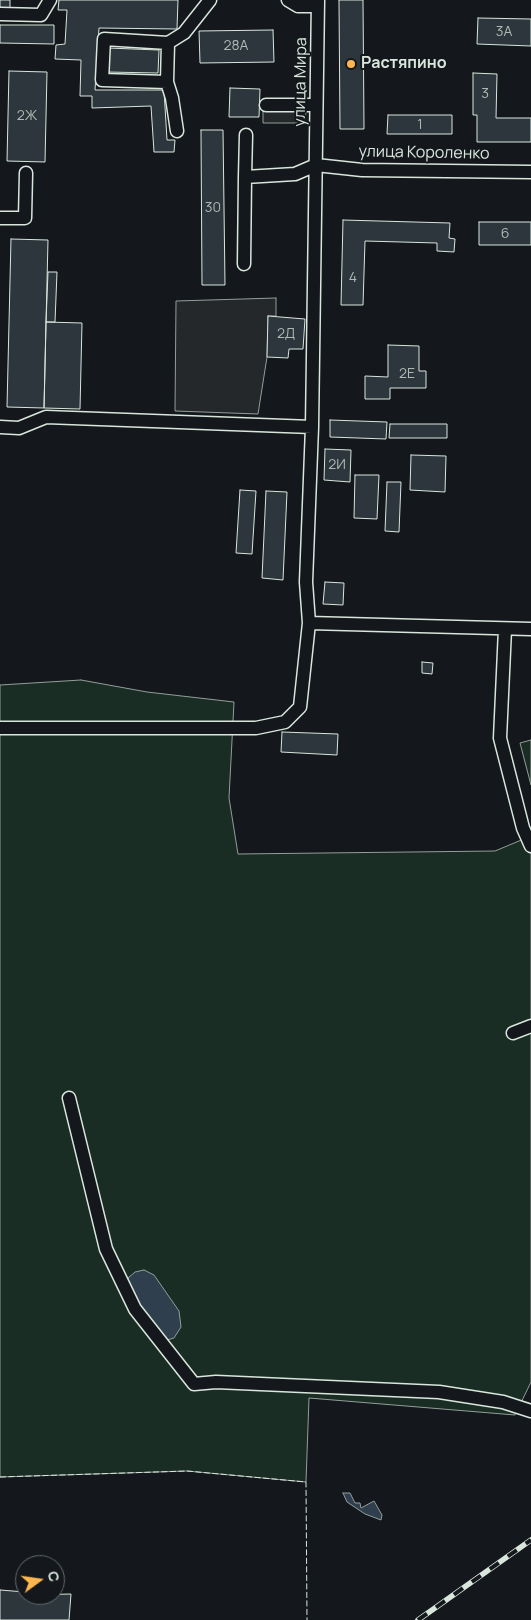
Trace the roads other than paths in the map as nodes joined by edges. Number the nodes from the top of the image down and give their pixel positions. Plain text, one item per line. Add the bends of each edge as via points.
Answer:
1 (50, 0) edge
2 (210, 0) edge
3 (288, 0) edge
4 (318, 3) edge
5 (0, 14) edge
6 (168, 43) junction
7 (167, 82) junction
8 (266, 105) dead end
9 (316, 106) junction
10 (177, 131) dead end
11 (246, 134) dead end
12 (316, 165) junction
13 (531, 172) edge
14 (26, 173) dead end
15 (245, 177) junction
16 (0, 218) edge
17 (244, 264) dead end
18 (0, 427) edge
19 (312, 428) junction
20 (309, 623) junction
21 (505, 629) junction
22 (531, 629) edge
23 (0, 728) edge
24 (531, 846) edge
25 (531, 1026) edge
26 (513, 1033) dead end
27 (69, 1098) dead end
28 (531, 1411) edge

1 - 5 street via 41,15
2 - 6 street via 184,33
3 - 4 street via 298,6
4 - 9 street, улица Мира
6 - 7 street
6 - 7 street via 104,39 102,80
7 - 10 street
8 - 9 street
9 - 12 street, улица Мира
11 - 15 street
12 - 13 street, улица Короленко via 362,170
12 - 15 street via 295,174
12 - 19 street, улица Мира
14 - 16 street via 25,218
15 - 17 street
18 - 19 street via 19,428 46,417
19 - 20 street, улица Мира via 306,582
20 - 21 street
20 - 23 street, улица Мира via 300,707 284,722 256,728
21 - 22 street
21 - 24 street via 500,738 523,828
25 - 26 street
27 - 28 street via 106,1249 135,1309 194,1384 216,1382 439,1392 503,1402

